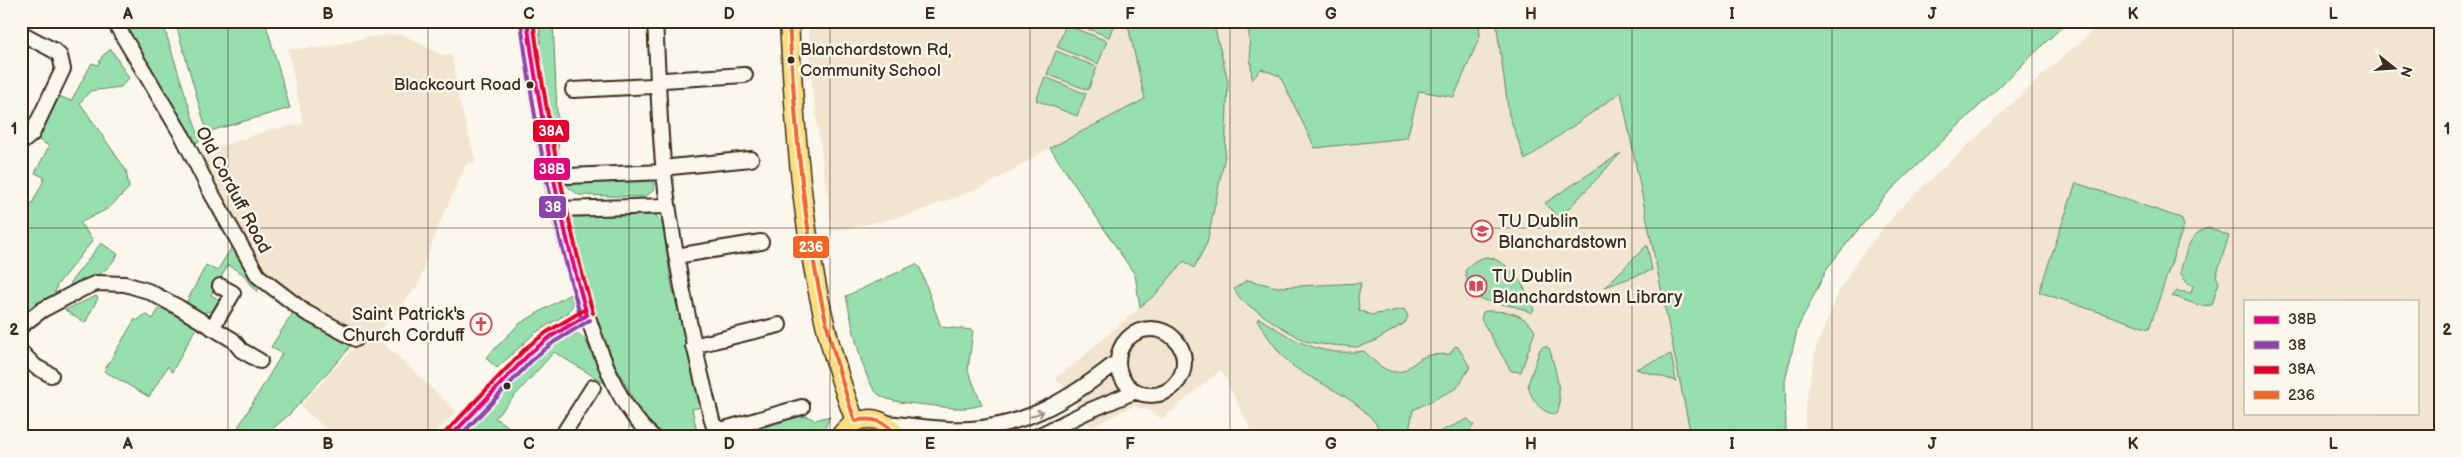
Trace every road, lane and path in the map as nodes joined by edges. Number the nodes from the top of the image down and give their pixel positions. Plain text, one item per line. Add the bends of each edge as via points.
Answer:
1 (114, 21) edge
2 (528, 21) edge
3 (655, 21) edge
4 (789, 21) edge
5 (21, 33) edge
6 (745, 75) dead end
7 (658, 85) junction
8 (573, 90) dead end
9 (21, 143) edge
10 (751, 159) dead end
11 (664, 172) junction
12 (568, 176) dead end
13 (668, 206) junction
14 (558, 209) junction
15 (761, 242) dead end
16 (676, 256) junction
17 (220, 286) dead end
18 (587, 315) junction
19 (779, 325) dead end
20 (21, 326) edge
21 (212, 328) junction
22 (356, 339) dead end
23 (693, 346) junction
24 (21, 352) edge
25 (260, 360) dead end
26 (1118, 361) junction
27 (51, 375) dead end
28 (593, 387) dead end
29 (1136, 391) junction
30 (802, 407) dead end
31 (855, 421) junction
32 (885, 423) junction
33 (649, 435) edge
34 (451, 436) edge
35 (562, 436) edge
36 (840, 436) edge
37 (897, 436) edge
38 (1038, 436) edge

1 - 22 street, Old Corduff Road via 183,137 258,276 305,312
2 - 14 street
3 - 7 street
4 - 31 main road via 810,253 830,347
5 - 9 street via 56,51 63,69 32,134
6 - 7 street via 664,80
7 - 8 street
7 - 11 street
10 - 11 street via 671,167
11 - 12 street
11 - 13 street
13 - 14 street
13 - 16 street
14 - 18 street
15 - 16 street
16 - 23 street
17 - 21 street via 233,293
18 - 33 street via 620,395
18 - 34 street via 532,352
19 - 23 street
20 - 21 street via 69,295 109,282 148,291
21 - 25 street
23 - 30 street via 713,424 721,430
24 - 27 street via 36,367
26 - 29 street via 1121,376
26 - 29 street via 1122,344 1139,331 1160,330 1177,342 1184,361 1178,380 1153,395
32 -> 26 street via 970,429 1016,421 1054,406 1084,388
28 - 35 street
29 - 38 street
31 - 32 main road via 875,419
31 - 36 main road
32 - 37 main road

